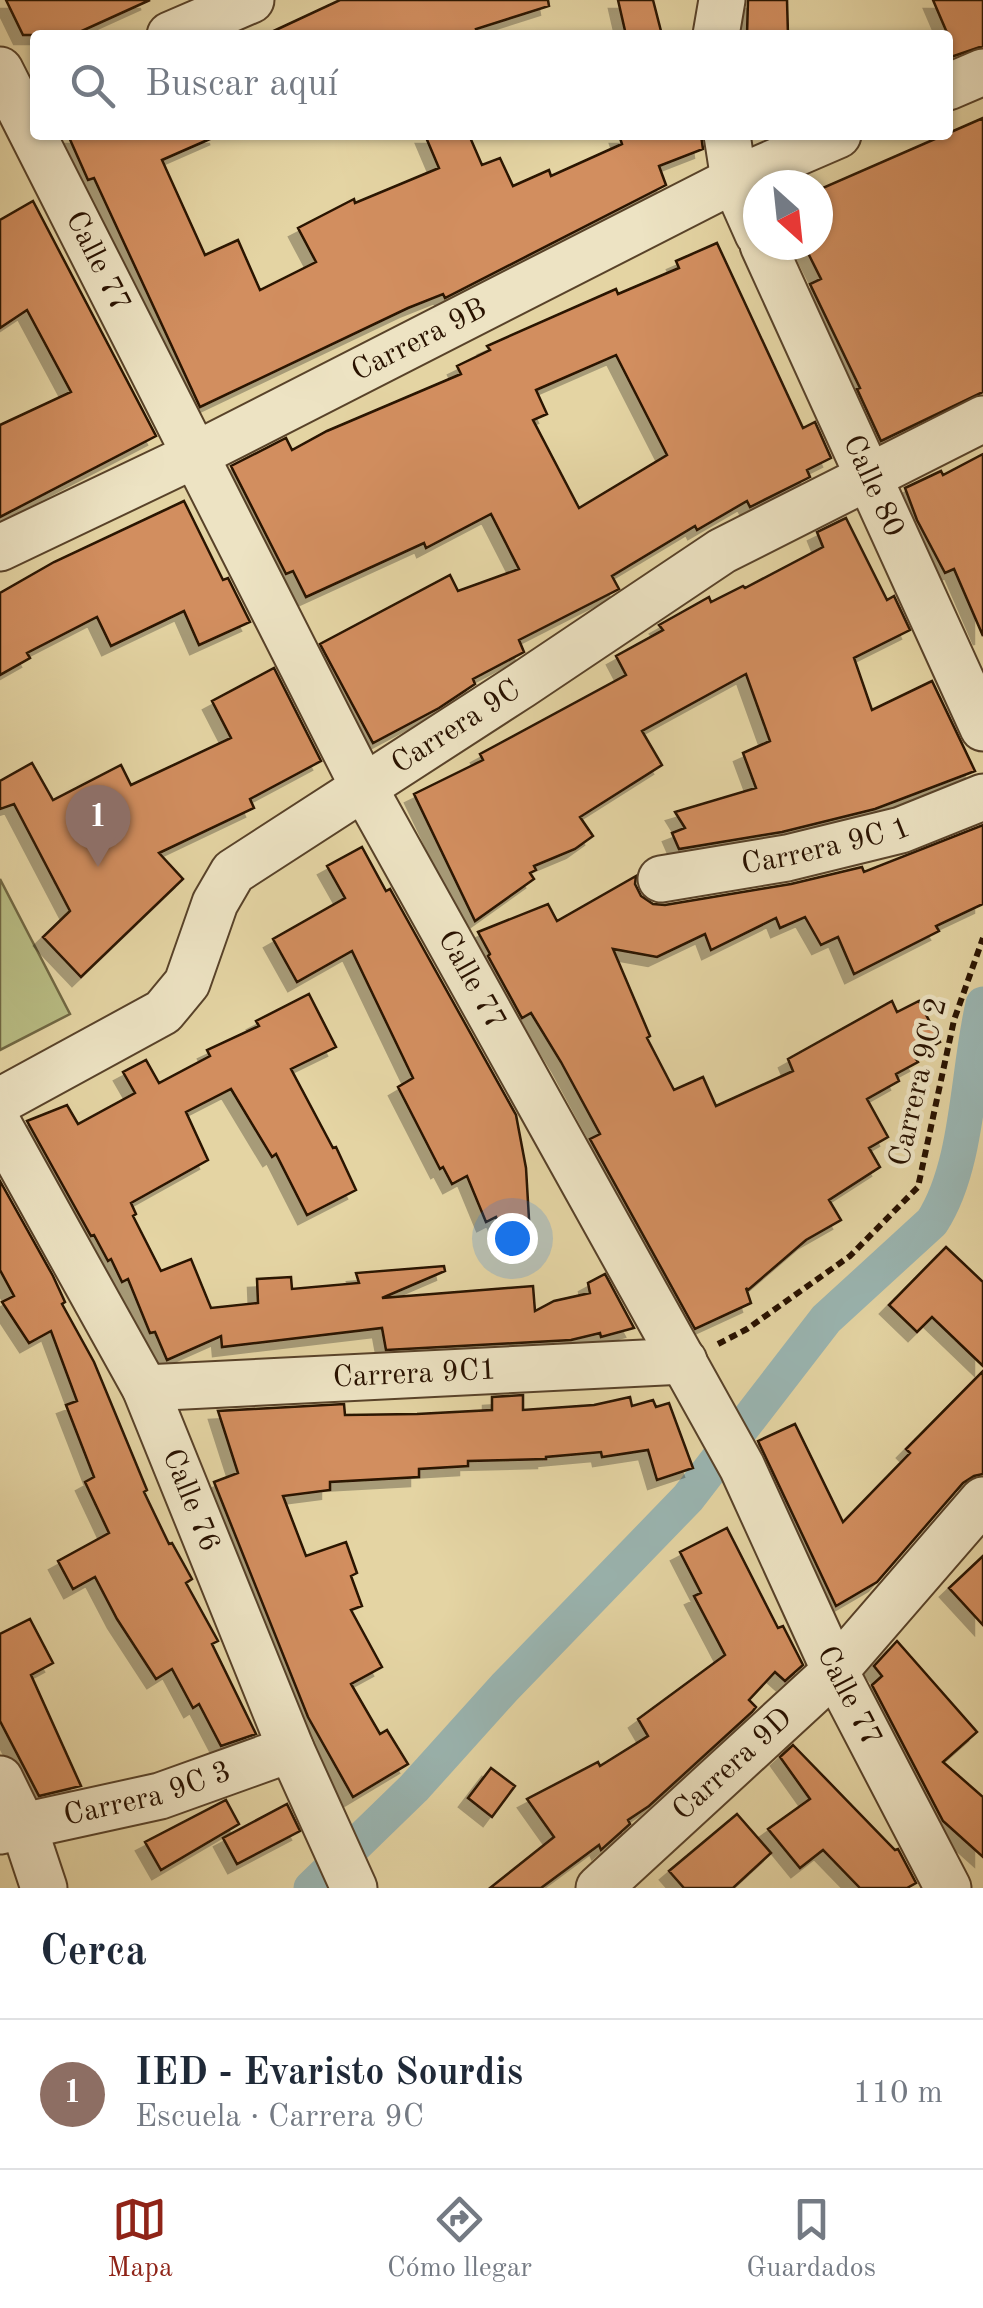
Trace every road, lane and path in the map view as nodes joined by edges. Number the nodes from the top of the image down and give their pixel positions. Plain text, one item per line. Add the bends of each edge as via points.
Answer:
1 (251, 0) edge
2 (722, 0) edge
3 (182, 30) edge
4 (717, 30) edge
5 (983, 72) edge
6 (953, 85) edge
7 (13, 94) edge
8 (30, 127) edge
9 (37, 140) edge
10 (728, 140) edge
11 (826, 140) edge
12 (734, 180) junction
13 (743, 200) edge
14 (770, 260) edge
15 (983, 419) edge
16 (197, 454) junction
17 (866, 476) junction
18 (0, 548) edge
19 (983, 728) edge
20 (363, 786) junction
21 (983, 797) edge
22 (661, 879) dead end
23 (983, 938) edge
24 (0, 1101) edge
25 (0, 1127) edge
26 (684, 1361) junction
27 (145, 1388) junction
28 (983, 1500) edge
29 (835, 1671) junction
30 (290, 1749) junction
31 (0, 1779) edge
32 (12, 1830) edge
33 (347, 1871) edge
34 (44, 1888) edge
35 (599, 1888) edge
36 (948, 1888) edge

1 - 3 street
2 - 4 street
5 - 6 street
7 - 8 street, Calle 77
9 - 16 street, Calle 77
10 - 12 street
11 - 12 street, Carrera 9B
12 - 13 street
12 - 16 street, Carrera 9B
14 - 17 street, Calle 80
15 - 17 street, Carrera 9C
16 - 18 street, Carrera 9B
16 - 20 street, Calle 77
17 - 19 street, Calle 80
17 - 20 street, Carrera 9C via 722,551
20 - 24 street, Carrera 9C via 232,872 214,903 187,983 163,1012
20 - 26 street, Calle 77
21 - 22 street, Carrera 9C 1 via 901,830
23 - 26 path, Carrera 9C 2 via 954,1020 918,1187 850,1256 748,1328
25 - 27 street, Calle 76
26 - 27 street, Carrera 9C1
26 - 29 street, Calle 77
27 - 30 street, Calle 76
28 - 29 street, Carrera 9D
29 - 35 street, Carrera 9D
29 - 36 street, Calle 77
30 - 32 street, Carrera 9C 3 via 160,1796
30 - 33 street, Calle 76
31 - 32 street
32 - 34 street

